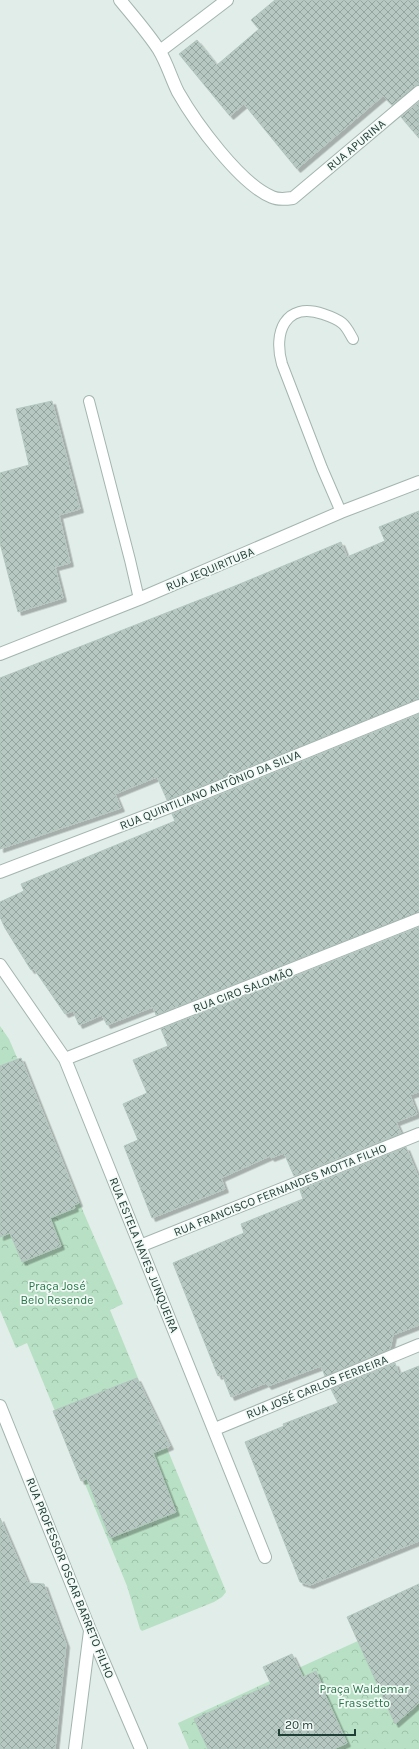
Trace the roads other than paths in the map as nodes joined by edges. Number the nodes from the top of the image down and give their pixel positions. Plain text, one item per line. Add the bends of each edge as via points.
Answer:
1 (120, 0) edge
2 (227, 0) edge
3 (160, 51) junction
4 (419, 92) edge
5 (353, 339) dead end
6 (89, 401) dead end
7 (419, 482) edge
8 (341, 512) junction
9 (139, 600) junction
10 (0, 654) edge
11 (419, 706) edge
12 (0, 872) edge
13 (419, 919) edge
14 (0, 965) edge
15 (66, 1059) junction
16 (419, 1134) edge
17 (140, 1246) junction
18 (419, 1345) edge
19 (0, 1406) edge
20 (214, 1429) junction
21 (265, 1557) dead end
22 (90, 1630) junction
23 (74, 1749) edge
24 (141, 1749) edge

1 - 3 street
2 - 3 street
3 - 4 street, RUA APURINA via 179,92 197,122 233,167 264,193 283,200 293,198
5 - 8 lane via 343,324 329,315 302,311 291,316 283,325 278,337 278,351 282,364
6 - 9 lane
7 - 8 street, RUA JEQUIRITUBA
8 - 9 street, RUA JEQUIRITUBA
9 - 10 street, RUA JEQUIRITUBA
11 - 12 street, RUA QUINTILIANO ANTÔNIO DA SILVA
13 - 15 street, RUA CIRO SALOMÃO
14 - 15 street, RUA ESTELA NAVES JUNQUEIRA
15 - 17 street, RUA ESTELA NAVES JUNQUEIRA
16 - 17 street, RUA FRANCISCO FERNANDES MOTTA FILHO
17 - 20 street, RUA ESTELA NAVES JUNQUEIRA
18 - 20 street, RUA JOSÉ CARLOS FERREIRA
19 - 22 street, RUA PROFESSOR OSCAR BARRETO FILHO
20 - 21 street, RUA ESTELA NAVES JUNQUEIRA
22 - 23 street
22 - 24 street, RUA PROFESSOR OSCAR BARRETO FILHO

